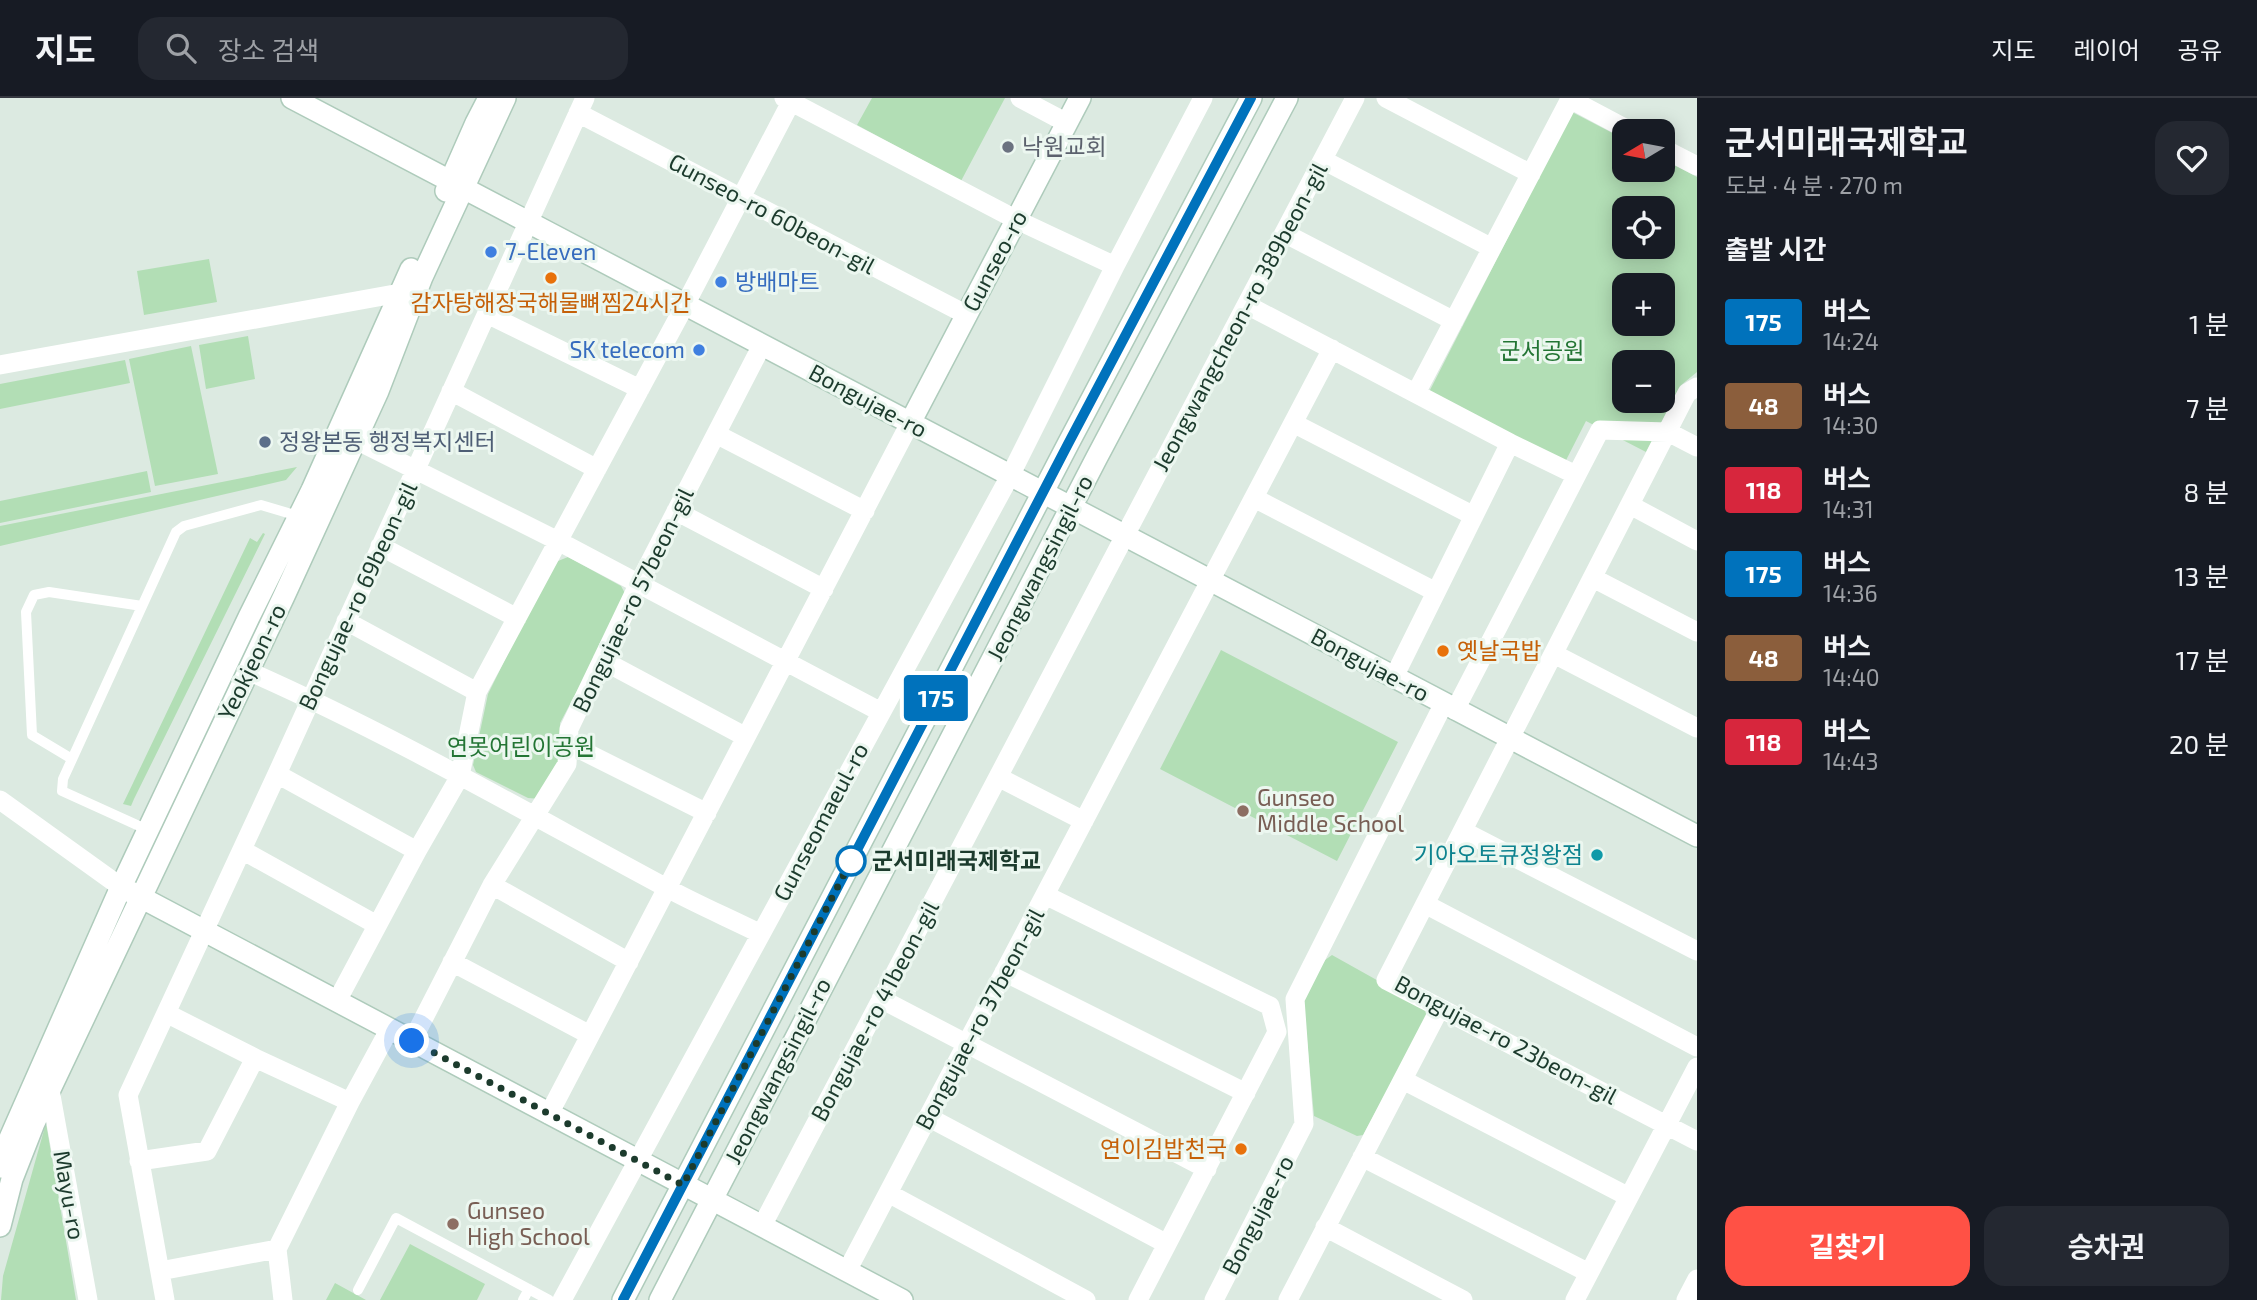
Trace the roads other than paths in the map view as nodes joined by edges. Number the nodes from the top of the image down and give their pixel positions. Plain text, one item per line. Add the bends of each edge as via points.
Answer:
1 (292, 98) edge
2 (489, 98) edge
3 (505, 98) edge
4 (1020, 98) edge
5 (1080, 98) edge
6 (1203, 98) edge
7 (1251, 98) edge
8 (1287, 98) edge
9 (1355, 98) edge
10 (1386, 98) edge
11 (789, 99) edge
12 (1568, 99) edge
13 (581, 105) edge
14 (1612, 122) edge
15 (1067, 123) junction
16 (1675, 155) edge
17 (1323, 160) junction
18 (1697, 166) edge
19 (1531, 174) junction
20 (457, 185) junction
21 (741, 198) junction
22 (1017, 220) junction
23 (529, 222) junction
24 (1284, 233) junction
25 (1492, 248) junction
26 (1115, 266) junction
27 (400, 293) junction
28 (685, 304) junction
29 (1247, 304) junction
30 (486, 314) junction
31 (967, 315) junction
32 (1454, 321) junction
33 (762, 345) junction
34 (1332, 349) junction
35 (0, 365) edge
36 (1697, 387) edge
37 (640, 389) junction
38 (451, 391) junction
39 (1416, 393) junction
40 (910, 423) junction
41 (1293, 423) junction
42 (1668, 432) junction
43 (716, 435) junction
44 (356, 440) junction
45 (1510, 443) junction
46 (1697, 447) edge
47 (415, 469) junction
48 (597, 469) junction
49 (1011, 474) junction
50 (1576, 475) junction
51 (1043, 493) junction
52 (1254, 498) junction
53 (1630, 505) junction
54 (1071, 508) junction
55 (676, 511) junction
56 (865, 511) junction
57 (299, 516) junction
58 (1474, 516) junction
59 (1125, 536) junction
60 (558, 541) junction
61 (1697, 541) edge
62 (380, 545) junction
63 (1593, 578) junction
64 (1210, 581) junction
65 (638, 585) junction
66 (824, 589) junction
67 (1436, 592) junction
68 (142, 606) junction
69 (517, 618) junction
70 (346, 621) junction
71 (1697, 632) edge
72 (1554, 654) junction
73 (602, 660) junction
74 (786, 662) junction
75 (248, 671) junction
76 (1394, 677) junction
77 (477, 692) junction
78 (310, 698) junction
79 (1450, 707) junction
80 (881, 712) junction
81 (1697, 728) edge
82 (746, 737) junction
83 (1510, 738) junction
84 (569, 744) junction
85 (72, 759) junction
86 (277, 774) junction
87 (460, 776) junction
88 (998, 777) junction
89 (0, 800) edge
90 (707, 813) junction
91 (535, 816) junction
92 (1084, 821) junction
93 (148, 830) junction
94 (1463, 831) junction
95 (1697, 836) edge
96 (242, 850) junction
97 (417, 850) junction
98 (492, 885) junction
99 (667, 888) junction
100 (131, 892) junction
101 (1045, 895) junction
102 (1425, 904) junction
103 (377, 925) junction
104 (204, 930) junction
105 (761, 934) junction
106 (1697, 951) edge
107 (452, 962) junction
108 (629, 962) junction
109 (1004, 972) junction
110 (881, 999) junction
111 (337, 1001) junction
112 (1440, 1008) junction
113 (166, 1013) junction
114 (388, 1030) junction
115 (590, 1035) junction
116 (412, 1041) junction
117 (967, 1044) junction
118 (1697, 1046) edge
119 (256, 1058) junction
120 (1697, 1067) edge
121 (1404, 1080) junction
122 (50, 1090) junction
123 (1246, 1093) junction
124 (349, 1102) junction
125 (549, 1114) junction
126 (928, 1117) junction
127 (1667, 1125) junction
128 (1697, 1141) edge
129 (1362, 1157) junction
130 (638, 1160) junction
131 (139, 1161) junction
132 (0, 1167) edge
133 (1207, 1169) junction
134 (683, 1185) junction
135 (888, 1193) junction
136 (1629, 1197) junction
137 (711, 1199) junction
138 (0, 1226) edge
139 (762, 1226) junction
140 (1325, 1227) junction
141 (1167, 1244) junction
142 (276, 1249) junction
143 (160, 1271) junction
144 (847, 1271) junction
145 (1589, 1273) junction
146 (1697, 1279) edge
147 (529, 1289) junction
148 (358, 1290) dead end
149 (88, 1300) edge
150 (165, 1300) edge
151 (283, 1300) edge
152 (523, 1300) edge
153 (549, 1300) edge
154 (562, 1300) edge
155 (623, 1300) edge
156 (660, 1300) edge
157 (902, 1300) edge
158 (1086, 1300) edge
159 (1138, 1300) edge
160 (1214, 1300) edge
161 (1288, 1300) edge
162 (1463, 1300) edge
163 (1575, 1300) edge
164 (1686, 1300) edge

1 - 20 street, Bongujae-ro
2 - 20 street, Yeokjeon-ro via 476,123
3 - 20 street, Yeokjeon-ro
4 - 15 street
5 - 15 street, Gunseo-ro
6 - 26 street, Gunseomaeul-ro
7 - 51 street, Jeongwangsingil-ro
8 - 54 street, Jeongwangsingil-ro
9 - 17 street, Jeongwangcheon-ro 389beon-gil
10 - 19 street
11 - 21 street
11 - 22 street
12 - 14 street
12 - 19 street
13 - 21 street, Gunseo-ro 60beon-gil
13 - 23 street, Bongujae-ro 69beon-gil
15 - 22 street, Gunseo-ro
16 - 18 street
17 - 24 street, Jeongwangcheon-ro 389beon-gil
17 - 25 street
19 - 25 street
20 - 23 street, Bongujae-ro
20 - 27 street, Yeokjeon-ro
20 - 44 street, Yeokjeon-ro
21 - 28 street
21 - 31 street, Gunseo-ro 60beon-gil
22 - 26 street
22 - 31 street, Gunseo-ro
23 - 28 street, Bongujae-ro
23 - 30 street, Bongujae-ro 69beon-gil
24 - 29 street, Jeongwangcheon-ro 389beon-gil
24 - 32 street
25 - 32 street
26 - 49 street, Gunseomaeul-ro
27 - 35 street
27 - 57 street, Yeokjeon-ro
28 - 33 street, Bongujae-ro
28 - 37 street
29 - 34 street
29 - 59 street, Jeongwangcheon-ro 389beon-gil
30 - 37 street
30 - 38 street, Bongujae-ro 69beon-gil
31 - 40 street, Gunseo-ro
32 - 39 street
33 - 40 street, Bongujae-ro
33 - 43 street, Bongujae-ro 57beon-gil
34 - 39 street
34 - 41 street, Bongujae-ro 37beon-gil
36 - 42 street, Bongujae-ro 23beon-gil via 1688,393
37 - 48 street
38 - 47 street, Bongujae-ro 69beon-gil
38 - 48 street
39 - 45 street
40 - 49 street, Bongujae-ro
40 - 56 street
41 - 52 street, Bongujae-ro 37beon-gil
41 - 58 street
42 - 46 street
42 - 50 street via 1600,430
42 - 53 street, Bongujae-ro 23beon-gil
43 - 55 street, Bongujae-ro 57beon-gil
43 - 56 street
44 - 47 street
44 - 75 street, Yeokjeon-ro
45 - 50 street
45 - 58 street
47 - 60 street
47 - 62 street, Bongujae-ro 69beon-gil
48 - 60 street
49 - 51 street, Bongujae-ro
49 - 80 street, Gunseomaeul-ro
50 - 79 street
51 - 54 street, Bongujae-ro
51 - 134 street, Jeongwangsingil-ro
52 - 64 street, Bongujae-ro 37beon-gil
52 - 67 street
53 - 61 street
53 - 63 street, Bongujae-ro 23beon-gil
54 - 59 street, Bongujae-ro
54 - 137 street, Jeongwangsingil-ro
55 - 65 street, Bongujae-ro 57beon-gil
55 - 66 street
56 - 66 street
57 - 68 lane via 261,505 184,526 176,532
57 - 93 street, Yeokjeon-ro
58 - 67 street
59 - 64 street, Bongujae-ro
59 - 88 street, Bongujae-ro 41beon-gil
60 - 65 street
60 - 69 street
62 - 69 street
62 - 70 street, Bongujae-ro 69beon-gil
63 - 71 street
63 - 72 street, Bongujae-ro 23beon-gil
64 - 76 street, Bongujae-ro
64 - 92 street, Bongujae-ro 37beon-gil
65 - 73 street, Bongujae-ro 57beon-gil
65 - 74 street
66 - 74 street
67 - 76 street
68 - 85 lane
68 - 85 lane via 49,592 34,595 26,612 32,736
69 - 77 street
70 - 77 street
70 - 78 street, Bongujae-ro 69beon-gil
72 - 81 street
72 - 83 street, Bongujae-ro 23beon-gil
73 - 82 street
73 - 84 street, Bongujae-ro 57beon-gil via 569,729
74 - 80 street
74 - 82 street
75 - 78 street
75 - 100 street, Yeokjeon-ro
76 - 79 street, Bongujae-ro
77 - 87 street
78 - 86 street, Bongujae-ro 69beon-gil
78 - 87 street
79 - 83 street, Bongujae-ro
79 - 160 street, Bongujae-ro via 1295,999 1304,1124
80 - 105 street, Gunseomaeul-ro
82 - 90 street
83 - 94 street, Bongujae-ro 23beon-gil
83 - 95 street, Bongujae-ro
84 - 90 street
84 - 91 street, Bongujae-ro 57beon-gil via 567,764
85 - 93 lane via 62,791
86 - 96 street, Bongujae-ro 69beon-gil
86 - 97 street
87 - 91 street
87 - 97 street
88 - 92 street
88 - 110 street, Bongujae-ro 41beon-gil
89 - 100 street
90 - 99 street
91 - 98 street, Bongujae-ro 57beon-gil
91 - 99 street
92 - 101 street, Bongujae-ro 37beon-gil
93 - 100 street, Yeokjeon-ro
94 - 102 street, Bongujae-ro 23beon-gil
94 - 106 street
96 - 103 street
96 - 104 street, Bongujae-ro 69beon-gil
97 - 103 street
98 - 107 street, Bongujae-ro 57beon-gil
98 - 108 street
99 - 105 street
99 - 108 street
100 - 104 street
100 - 122 street, Yeokjeon-ro
100 - 132 street, Yeokjeon-ro
101 - 109 street, Bongujae-ro 37beon-gil
101 - 123 street via 1270,1006 1278,1032
102 - 112 street, Bongujae-ro 23beon-gil via 1386,980
102 - 118 street
103 - 111 street
104 - 111 street
104 - 113 street, Bongujae-ro 69beon-gil
105 - 130 street, Gunseomaeul-ro
107 - 115 street
107 - 116 street, Bongujae-ro 57beon-gil
108 - 115 street
109 - 117 street, Bongujae-ro 37beon-gil
109 - 123 street
110 - 117 street
110 - 139 street, Bongujae-ro 41beon-gil
111 - 114 street
112 - 121 street
112 - 127 street, Bongujae-ro 23beon-gil
113 - 119 street
113 - 131 street, Bongujae-ro 69beon-gil via 128,1095
114 - 116 street
114 - 124 street
115 - 125 street
116 - 125 street
117 - 126 street, Bongujae-ro 37beon-gil
117 - 133 street
119 - 124 street
119 - 131 street via 207,1151
120 - 127 street
121 - 129 street
121 - 136 street
122 - 138 street, Yeokjeon-ro via 12,1179
122 - 149 street, Mayu-ro
123 - 133 street
124 - 142 street
125 - 130 street
126 - 135 street, Bongujae-ro 37beon-gil
126 - 141 street
127 - 128 street, Bongujae-ro 23beon-gil
127 - 136 street
129 - 140 street
129 - 145 street
130 - 134 street
130 - 154 street, Gunseomaeul-ro
131 - 143 street, Bongujae-ro 69beon-gil
133 - 141 street
134 - 137 street
134 - 155 street, Jeongwangsingil-ro
135 - 144 street, Bongujae-ro 37beon-gil
135 - 158 street
136 - 145 street
137 - 139 street
137 - 156 street, Jeongwangsingil-ro
139 - 144 street
140 - 161 street
140 - 162 street
141 - 159 street
142 - 143 street
142 - 151 street
143 - 150 street, Bongujae-ro 69beon-gil
144 - 157 street
145 - 163 street
146 - 164 street
147 - 148 lane via 396,1218
147 - 152 lane
147 - 153 lane

